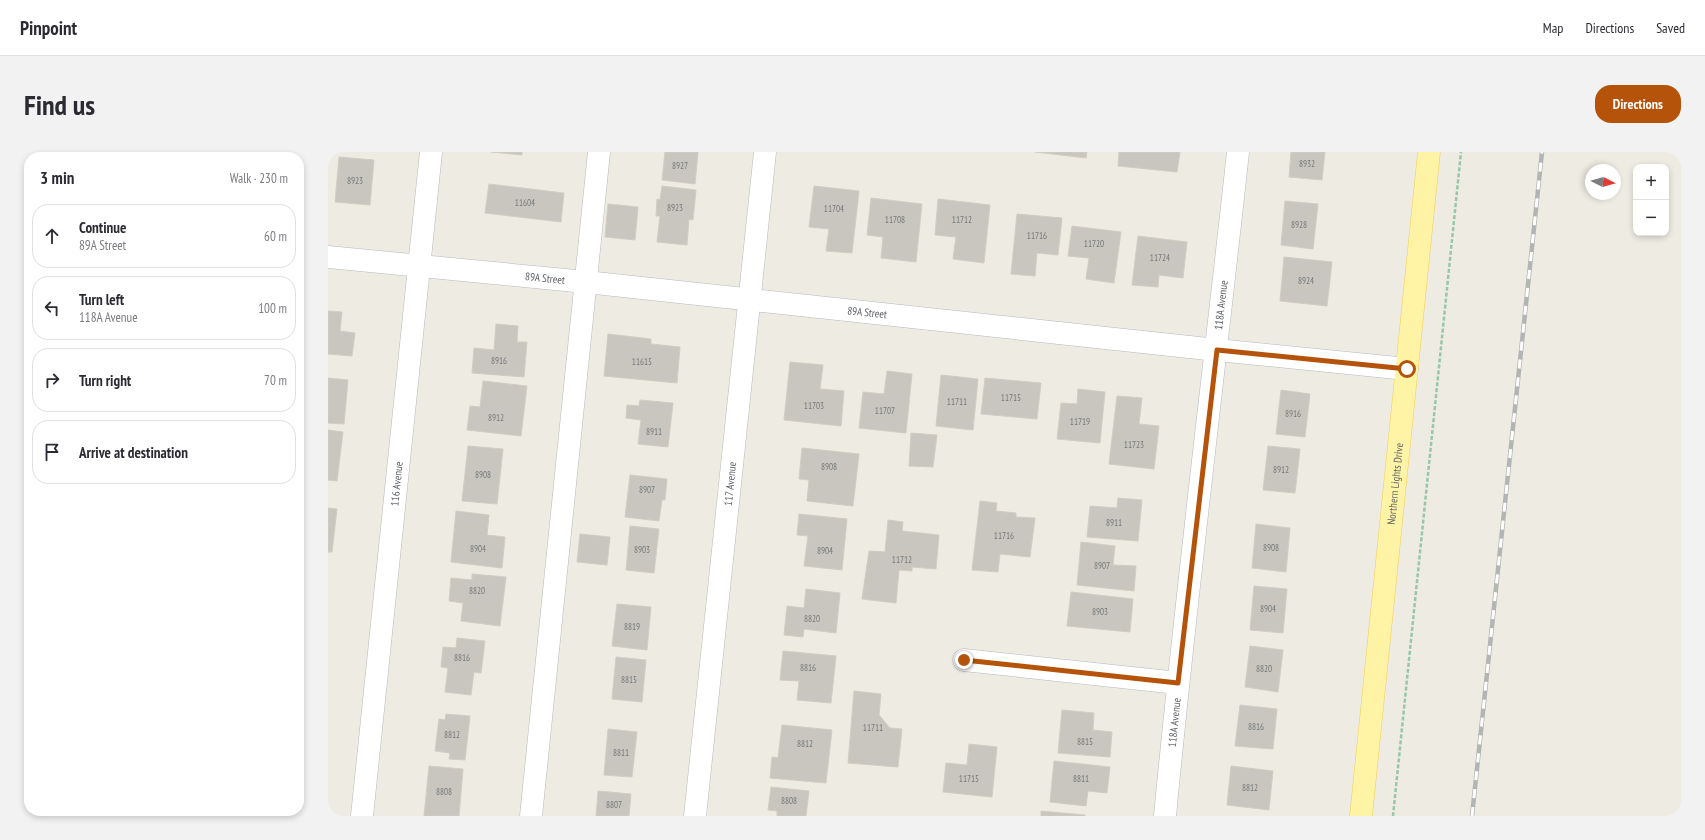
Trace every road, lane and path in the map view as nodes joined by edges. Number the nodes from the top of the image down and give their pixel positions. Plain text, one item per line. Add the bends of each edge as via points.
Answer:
1 (431, 152) edge
2 (599, 152) edge
3 (765, 152) edge
4 (1238, 152) edge
5 (1429, 152) edge
6 (1461, 152) edge
7 (328, 257) edge
8 (419, 267) junction
9 (586, 282) junction
10 (750, 300) junction
11 (1217, 350) junction
12 (1407, 369) junction
13 (964, 660) dead end
14 (1178, 683) junction
15 (362, 816) edge
16 (531, 816) edge
17 (695, 816) edge
18 (1165, 816) edge
19 (1361, 816) edge
20 (1393, 816) edge

1 - 8 street, 116 Avenue
2 - 9 street
3 - 10 street, 117 Avenue
4 - 11 street, 118A Avenue
5 - 12 main road, Northern Lights Drive
6 - 20 path
7 - 8 street, 89A Street
8 - 9 street, 89A Street
8 - 15 street, 116 Avenue
9 - 10 street, 89A Street
9 - 16 street
10 - 11 street, 89A Street
10 - 17 street, 117 Avenue
11 - 12 street, 89A Street
11 - 14 street, 118A Avenue
12 - 19 main road, Northern Lights Drive
13 - 14 street
14 - 18 street, 118A Avenue

